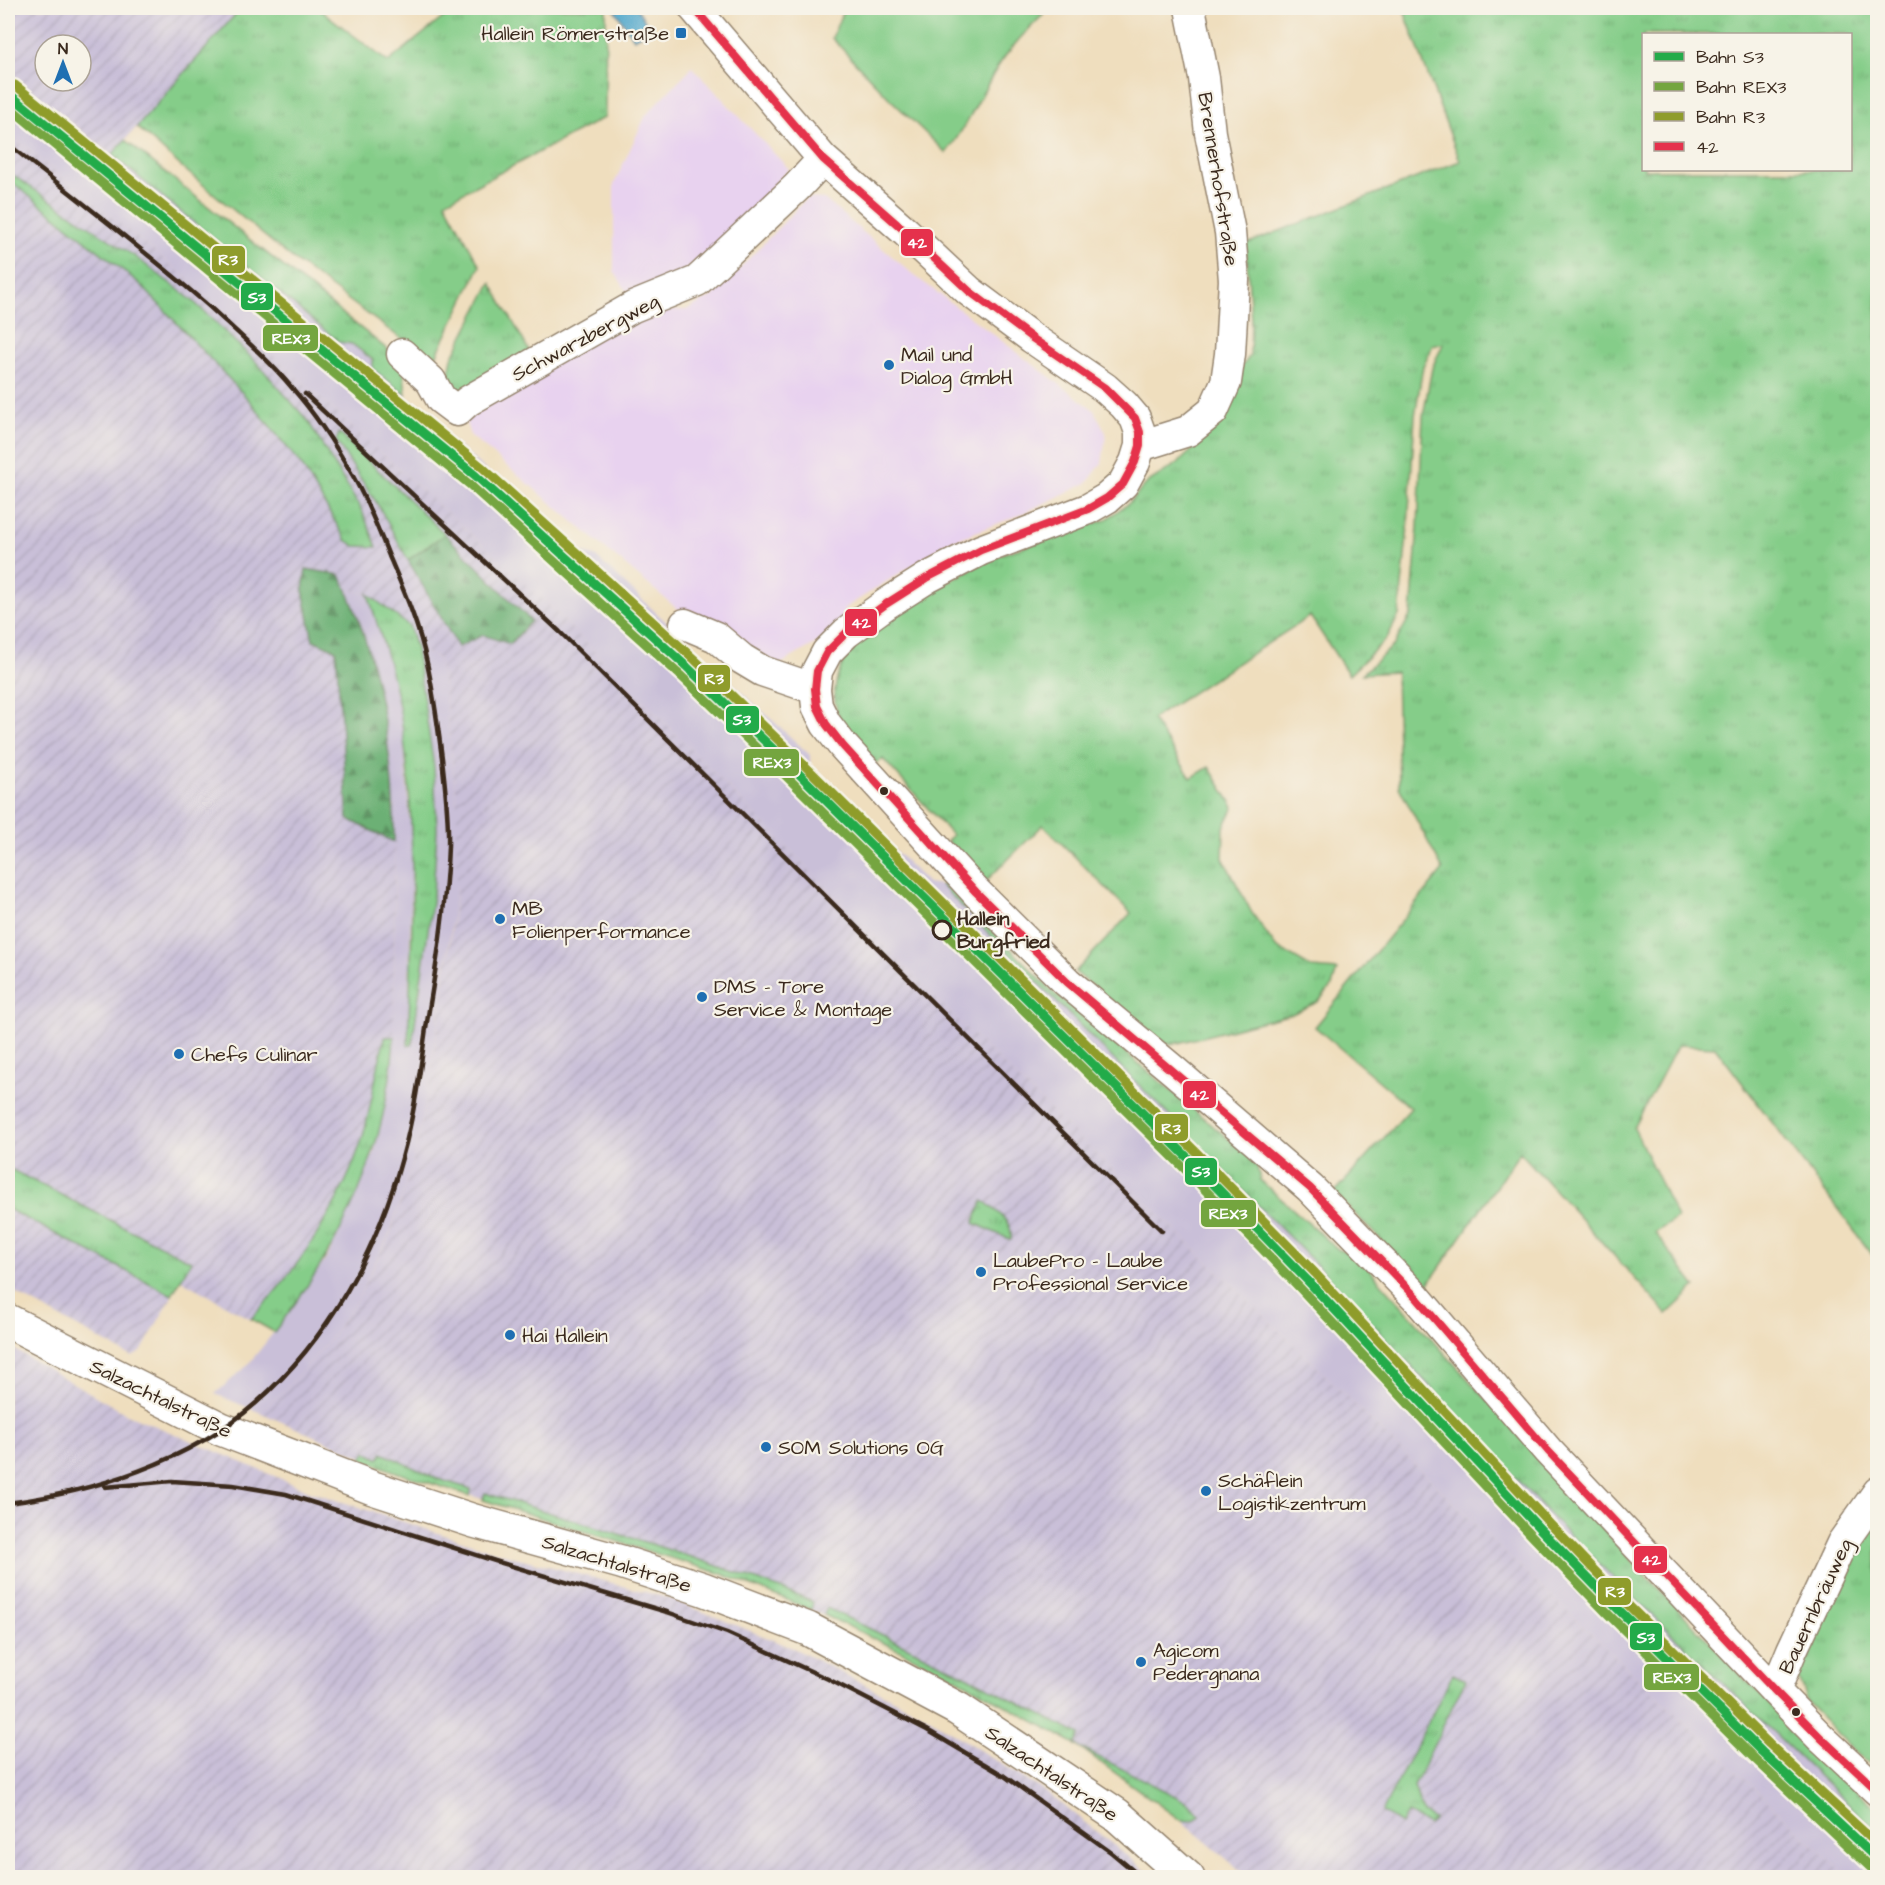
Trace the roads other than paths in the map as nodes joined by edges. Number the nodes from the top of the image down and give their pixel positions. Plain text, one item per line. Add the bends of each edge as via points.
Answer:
1 (694, 8) edge
2 (1190, 8) edge
3 (823, 159) junction
4 (402, 354) dead end
5 (1140, 446) junction
6 (685, 624) dead end
7 (815, 689) junction
8 (8, 1321) edge
9 (1878, 1492) edge
10 (1775, 1691) junction
11 (1878, 1791) edge
12 (1188, 1878) edge

1 - 3 street
2 - 5 street, Brennerhofstraße via 1230,232 1234,280 1230,354 1226,382 1213,411 1188,431
3 - 4 street, Schwarzbergweg via 697,281 633,307 468,401 457,411 441,399 430,381
3 - 5 street via 969,291 1124,405 1135,418
5 - 7 street via 1123,484 1107,498 981,550 886,604 846,633 827,651 817,671
6 - 7 street via 716,637 762,671
7 - 10 street via 817,706 843,747 976,892 1067,982 1310,1188 1416,1297 1548,1451
8 - 12 main road, Salzachtalstraße via 221,1429 374,1488 703,1588 808,1629 958,1709 1117,1815
9 - 10 street, Bauernbräuweg via 1842,1543
10 - 11 street

